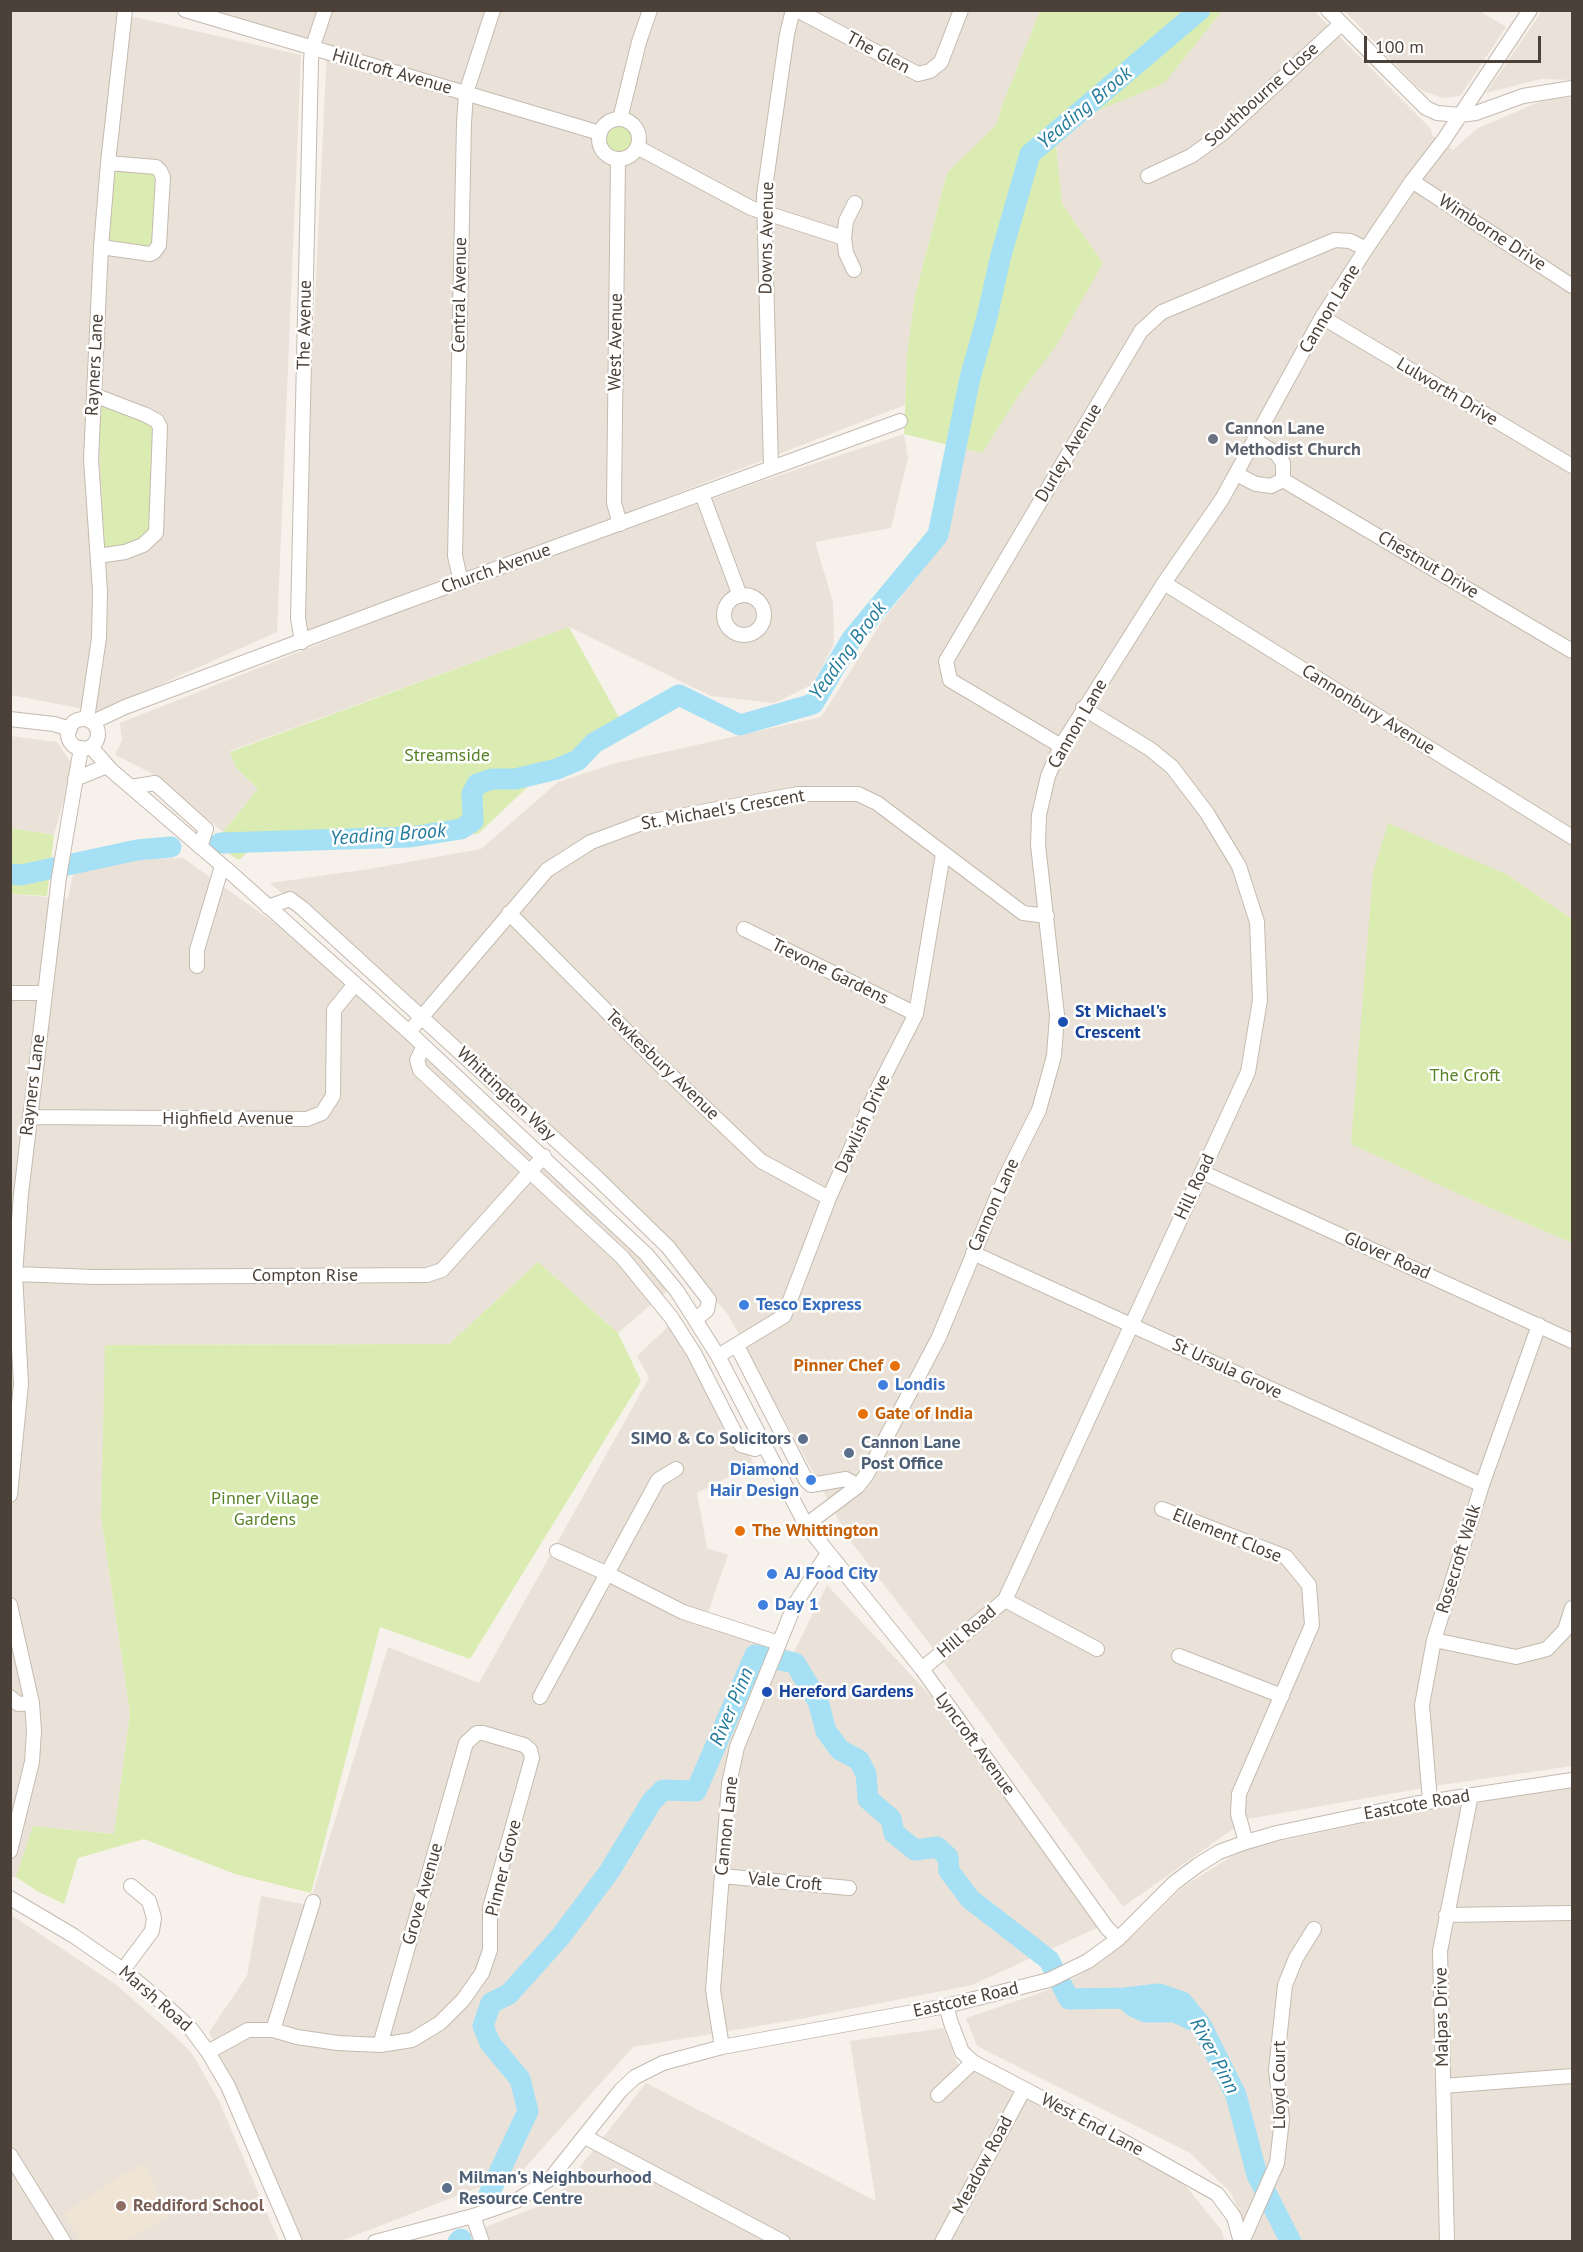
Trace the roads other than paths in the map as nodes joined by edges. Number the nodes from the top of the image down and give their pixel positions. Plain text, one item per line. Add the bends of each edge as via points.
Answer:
1 (125, 10) edge
2 (185, 10) edge
3 (325, 10) edge
4 (493, 10) edge
5 (650, 10) edge
6 (795, 10) edge
7 (961, 10) edge
8 (1328, 10) edge
9 (1530, 10) edge
10 (1341, 24) junction
11 (312, 49) junction
12 (1572, 88) edge
13 (466, 93) junction
14 (1460, 115) junction
15 (620, 119) junction
16 (600, 133) junction
17 (637, 147) junction
18 (618, 159) junction
19 (108, 163) junction
20 (1148, 176) dead end
21 (1412, 181) junction
22 (855, 203) dead end
23 (764, 213) junction
24 (844, 238) junction
25 (101, 247) junction
26 (1366, 249) junction
27 (854, 270) dead end
28 (1572, 285) edge
29 (1323, 317) junction
30 (94, 394) junction
31 (900, 421) dead end
32 (1254, 440) junction
33 (1572, 466) edge
34 (771, 468) junction
35 (1236, 474) junction
36 (1283, 480) junction
37 (702, 494) junction
38 (620, 524) junction
39 (98, 556) junction
40 (461, 582) junction
41 (1164, 584) junction
42 (740, 596) dead end
43 (302, 642) junction
44 (1572, 651) edge
45 (90, 696) junction
46 (1083, 708) junction
47 (112, 713) junction
48 (10, 718) edge
49 (90, 721) junction
50 (70, 729) junction
51 (1061, 746) junction
52 (86, 748) junction
53 (107, 766) junction
54 (75, 779) junction
55 (1572, 837) edge
56 (943, 854) junction
57 (222, 866) junction
58 (268, 907) junction
59 (509, 913) junction
60 (1047, 916) junction
61 (744, 929) dead end
62 (197, 966) dead end
63 (355, 984) junction
64 (10, 993) edge
65 (44, 993) junction
66 (916, 1014) junction
67 (422, 1016) junction
68 (409, 1032) junction
69 (424, 1046) junction
70 (30, 1118) junction
71 (544, 1156) junction
72 (531, 1172) junction
73 (1202, 1172) junction
74 (829, 1198) junction
75 (973, 1253) junction
76 (15, 1274) junction
77 (696, 1320) junction
78 (1131, 1325) junction
79 (1539, 1325) junction
80 (1572, 1341) edge
81 (737, 1346) junction
82 (718, 1356) junction
83 (764, 1445) junction
84 (676, 1469) dead end
85 (1482, 1485) junction
86 (858, 1486) junction
87 (10, 1495) edge
88 (1162, 1509) dead end
89 (806, 1525) junction
90 (557, 1551) dead end
91 (828, 1553) junction
92 (608, 1574) junction
93 (1005, 1600) junction
94 (1572, 1608) edge
95 (11, 1610) edge
96 (1434, 1640) junction
97 (777, 1648) junction
98 (1097, 1649) dead end
99 (1179, 1656) dead end
100 (922, 1669) junction
101 (1282, 1696) junction
102 (10, 1697) edge
103 (540, 1697) dead end
104 (32, 1703) junction
105 (466, 1743) joint
106 (1572, 1780) edge
107 (1471, 1796) junction
108 (1430, 1801) junction
109 (1246, 1842) junction
110 (10, 1851) edge
111 (722, 1876) junction
112 (131, 1886) dead end
113 (849, 1888) dead end
114 (10, 1898) edge
115 (313, 1902) dead end
116 (1572, 1913) edge
117 (1446, 1915) junction
118 (1314, 1929) dead end
119 (1118, 1939) junction
120 (123, 1970) junction
121 (946, 2006) junction
122 (273, 2030) junction
123 (380, 2045) junction
124 (722, 2047) junction
125 (208, 2052) junction
126 (973, 2062) junction
127 (1572, 2076) edge
128 (1443, 2086) junction
129 (1024, 2089) junction
130 (938, 2095) dead end
131 (585, 2138) junction
132 (10, 2156) edge
133 (473, 2216) junction
134 (64, 2241) edge
135 (295, 2241) edge
136 (375, 2241) edge
137 (482, 2241) edge
138 (783, 2241) edge
139 (942, 2241) edge
140 (1242, 2241) edge
141 (1447, 2241) edge

1 - 19 street, Rayners Lane
2 - 11 street, Hillcroft Avenue
3 - 11 street, The Avenue
4 - 13 street, Central Avenue
5 - 15 street
6 - 7 street, The Glen via 918,74 941,62
6 - 23 street, Downs Avenue via 785,45
8 - 10 street
9 - 14 street, Cannon Lane
10 - 14 street via 1426,108 1437,114
10 - 20 street, Southbourne Close via 1223,133 1191,156
11 - 13 street, Hillcroft Avenue
11 - 43 street, The Avenue via 298,607
12 - 14 street via 1523,96
13 - 16 street, Hillcroft Avenue
13 - 40 street, Central Avenue via 455,556
14 - 21 street, Cannon Lane
15 - 16 street via 608,123
15 - 17 street via 636,129
16 - 18 street via 603,150
17 - 18 street via 629,156
17 - 23 street
18 - 38 street, West Avenue via 614,503
19 - 25 street, Rayners Lane
19 - 25 street via 156,167 160,171 163,177 159,245 150,254
21 - 26 street, Cannon Lane
21 - 28 street, Wimborne Drive
22 - 24 street via 846,221
23 - 24 street
23 - 34 street, Downs Avenue
24 - 27 street
25 - 30 street, Rayners Lane
26 - 29 street, Cannon Lane
26 - 51 street, Durley Avenue via 1350,241 1335,240 1162,312 1141,331 946,661 950,680
29 - 32 street, Cannon Lane
29 - 33 street, Lulworth Drive
30 - 39 street, Rayners Lane via 91,459
30 - 39 street via 146,415 160,427 156,533 143,545
31 - 34 street, Church Avenue
32 - 35 street, Cannon Lane
32 - 36 street via 1277,454 1283,464
34 - 37 street, Church Avenue
35 - 36 street via 1271,486
35 - 41 street, Cannon Lane
36 - 44 street, Chestnut Drive
37 - 38 street, Church Avenue
37 - 42 street
38 - 40 street, Church Avenue
39 - 45 street, Rayners Lane via 99,638
40 - 43 street, Church Avenue
41 - 46 street, Cannon Lane
41 - 55 street, Cannonbury Avenue
43 - 47 street, Church Avenue
45 - 47 street
45 - 49 street, Rayners Lane
46 - 51 street, Cannon Lane
46 - 73 street, Hill Road via 1172,767 1207,813 1239,866 1257,922 1260,1000 1248,1072
47 - 49 street, Church Avenue
48 - 50 street
49 - 50 street via 76,721
49 - 52 street, Rayners Lane via 98,732 97,739
50 - 52 street via 71,742
51 - 60 street, Cannon Lane via 1048,776 1039,815 1038,845
52 - 53 street, Whittington Way
52 - 54 street, Rayners Lane
53 - 54 street
53 - 57 street, Whittington Way
54 - 65 street, Rayners Lane
56 - 59 street, St. Michael's Crescent via 877,803 858,794 798,794 642,823 591,842 547,870
56 - 60 street, St. Michael's Crescent via 1023,914
56 - 66 street, Dawlish Drive
57 - 58 street, Whittington Way
57 - 62 street via 197,951
58 - 63 street, Whittington Way
58 - 67 street, Whittington Way via 290,898
59 - 67 street, St. Michael's Crescent
59 - 74 street, Tewkesbury Avenue via 761,1161
60 - 75 street, Cannon Lane via 1057,1016 1054,1056 1039,1110
61 - 66 street, Trevone Gardens
63 - 68 street, Whittington Way
63 - 70 street, Highfield Avenue via 334,1010 333,1096 322,1113 307,1119
64 - 65 street
65 - 70 street, Rayners Lane
66 - 74 street, Dawlish Drive
67 - 68 street, St. Michael's Crescent
67 - 77 street, Whittington Way via 668,1247 709,1300 707,1310
68 - 69 street, Whittington Way
69 - 71 street, Whittington Way
69 - 72 street via 417,1060 420,1070
70 - 76 street, Rayners Lane
71 - 72 street, Compton Rise
71 - 77 street, Whittington Way via 646,1254
72 - 76 street, Compton Rise via 442,1270 427,1275
72 - 83 street via 622,1257 651,1290 694,1353 741,1445 755,1449
73 - 78 street, Hill Road
73 - 79 street, Glover Road
74 - 81 street, Dawlish Drive via 784,1316
75 - 78 street, St Ursula Grove
75 - 86 street, Cannon Lane via 939,1337
76 - 87 street, Rayners Lane via 21,1384
77 - 82 street, Whittington Way
78 - 85 street, St Ursula Grove
78 - 93 street, Hill Road
79 - 80 street, Glover Road
79 - 85 street, Rosecroft Walk
81 - 82 street, Dawlish Drive
81 - 86 street via 806,1480 817,1485 846,1479
82 - 83 street, Whittington Way
83 - 89 street, Whittington Way
84 - 92 street via 658,1480
85 - 96 street, Rosecroft Walk
86 - 89 street, Cannon Lane
88 - 101 street, Ellement Close via 1286,1557 1309,1585 1312,1625
89 - 91 street, Whittington Way
90 - 92 street
91 - 97 street, Cannon Lane via 795,1604
91 - 100 street, Lyncroft Avenue
92 - 97 street via 683,1612
92 - 103 street
93 - 98 street
93 - 100 street, Hill Road
94 - 96 street via 1565,1630 1547,1649 1516,1658
95 - 104 street
96 - 108 street, Rosecroft Walk via 1422,1705
97 - 111 street, Cannon Lane via 737,1747 729,1784
99 - 101 street
100 - 119 street, Lyncroft Avenue
101 - 109 street, Ellement Close via 1239,1794 1238,1814
102 - 104 street via 18,1704
104 - 110 street via 32,1762
105 - 123 street, Grove Avenue
105 - 123 street, Pinner Grove via 477,1733 483,1733 525,1745 532,1758 490,1908 490,1950 482,1973 440,2023 412,2040
106 - 107 street, Eastcote Road
107 - 108 street, Eastcote Road
107 - 117 street, Malpas Drive
108 - 109 street, Eastcote Road
109 - 119 street, Eastcote Road via 1219,1852 1174,1883
111 - 113 street, Vale Croft
111 - 124 street, Cannon Lane via 713,1990
112 - 120 street via 149,1901 154,1918 152,1931
114 - 120 street, Marsh Road
115 - 122 street
116 - 117 street
117 - 128 street, Malpas Drive via 1440,1951
118 - 140 street, Lloyd Court via 1285,1986 1276,2070 1282,2120 1277,2163
119 - 121 street, Eastcote Road via 1066,1973
120 - 125 street, Marsh Road via 192,2029
121 - 124 street, Eastcote Road
121 - 126 street, West End Lane via 962,2052
122 - 123 street, Pinner Grove via 338,2043
122 - 125 street, Pinner Grove via 248,2030
124 - 131 street, Eastcote Road via 663,2063 635,2077
125 - 135 street, Marsh Road via 228,2086
126 - 129 street, West End Lane
126 - 130 street
127 - 128 street
128 - 141 street, Malpas Drive
129 - 139 street, Meadow Road
129 - 140 street, West End Lane via 1217,2194 1234,2217
131 - 133 street, Eastcote Road via 551,2178 516,2201
131 - 138 street
132 - 134 street
133 - 136 street, Eastcote Road
133 - 137 street

